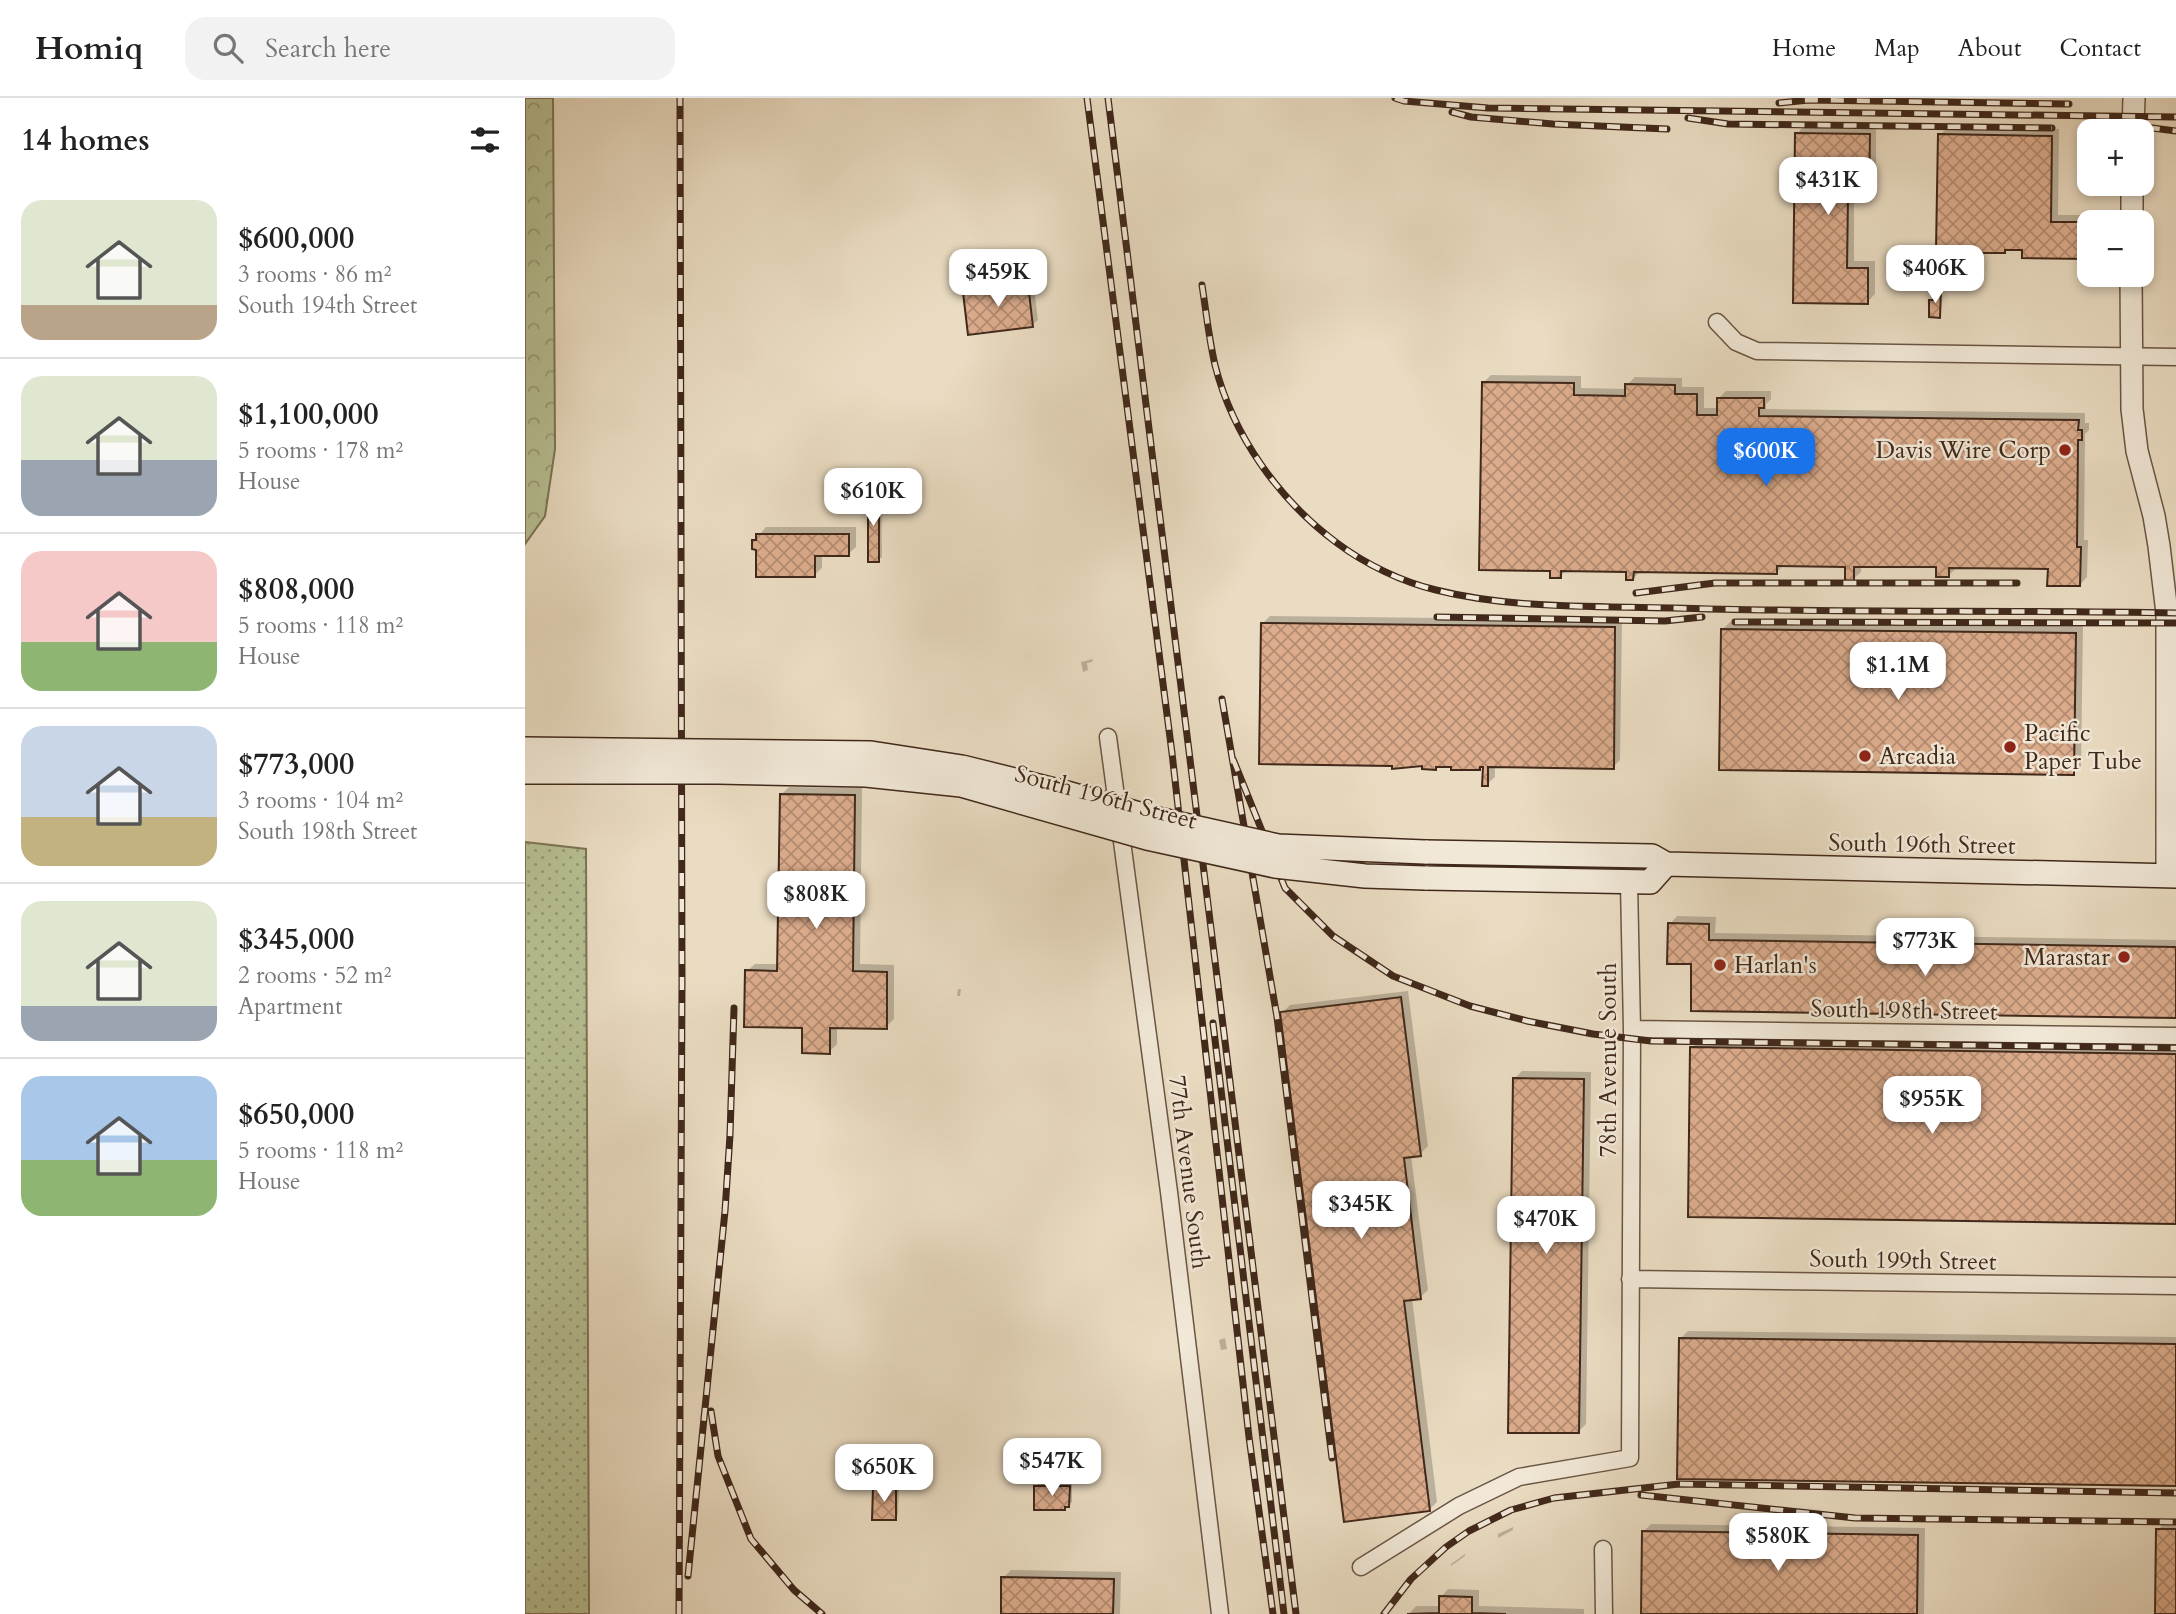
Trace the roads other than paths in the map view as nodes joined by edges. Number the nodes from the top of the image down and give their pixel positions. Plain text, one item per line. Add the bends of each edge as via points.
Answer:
1 (2134, 98) edge
2 (2133, 119) edge
3 (2131, 287) edge
4 (1717, 322) dead end
5 (2130, 356) junction
6 (2176, 357) edge
7 (1108, 737) dead end
8 (525, 749) edge
9 (525, 772) edge
10 (1666, 864) junction
11 (2171, 876) edge
12 (1629, 883) junction
13 (1632, 1028) junction
14 (2176, 1036) edge
15 (1630, 1279) junction
16 (2176, 1286) edge
17 (1603, 1549) dead end
18 (1361, 1567) dead end
19 (1220, 1614) edge
20 (1604, 1614) edge

1 - 2 street
3 - 5 street
4 - 5 street via 1736,342 1757,351
5 - 6 street
5 - 11 street via 2137,451 2156,526 2167,613
7 - 19 street, 77th Avenue South
8 - 10 main road, South 196th Street, bridge via 871,753 962,767 1278,846 1626,854 1652,856
9 - 12 main road, South 196th Street, bridge via 866,775 961,785 1147,838 1275,866 1364,876
10 - 11 main road, South 196th Street
10 - 12 main road, South 196th Street via 1650,882
12 - 13 street, 78th Avenue South
13 - 14 street, South 198th Street
13 - 15 street, 78th Avenue South
15 - 16 street, South 199th Street
15 - 18 street, 78th Avenue South via 1630,1458 1519,1477 1459,1506
17 - 20 street

